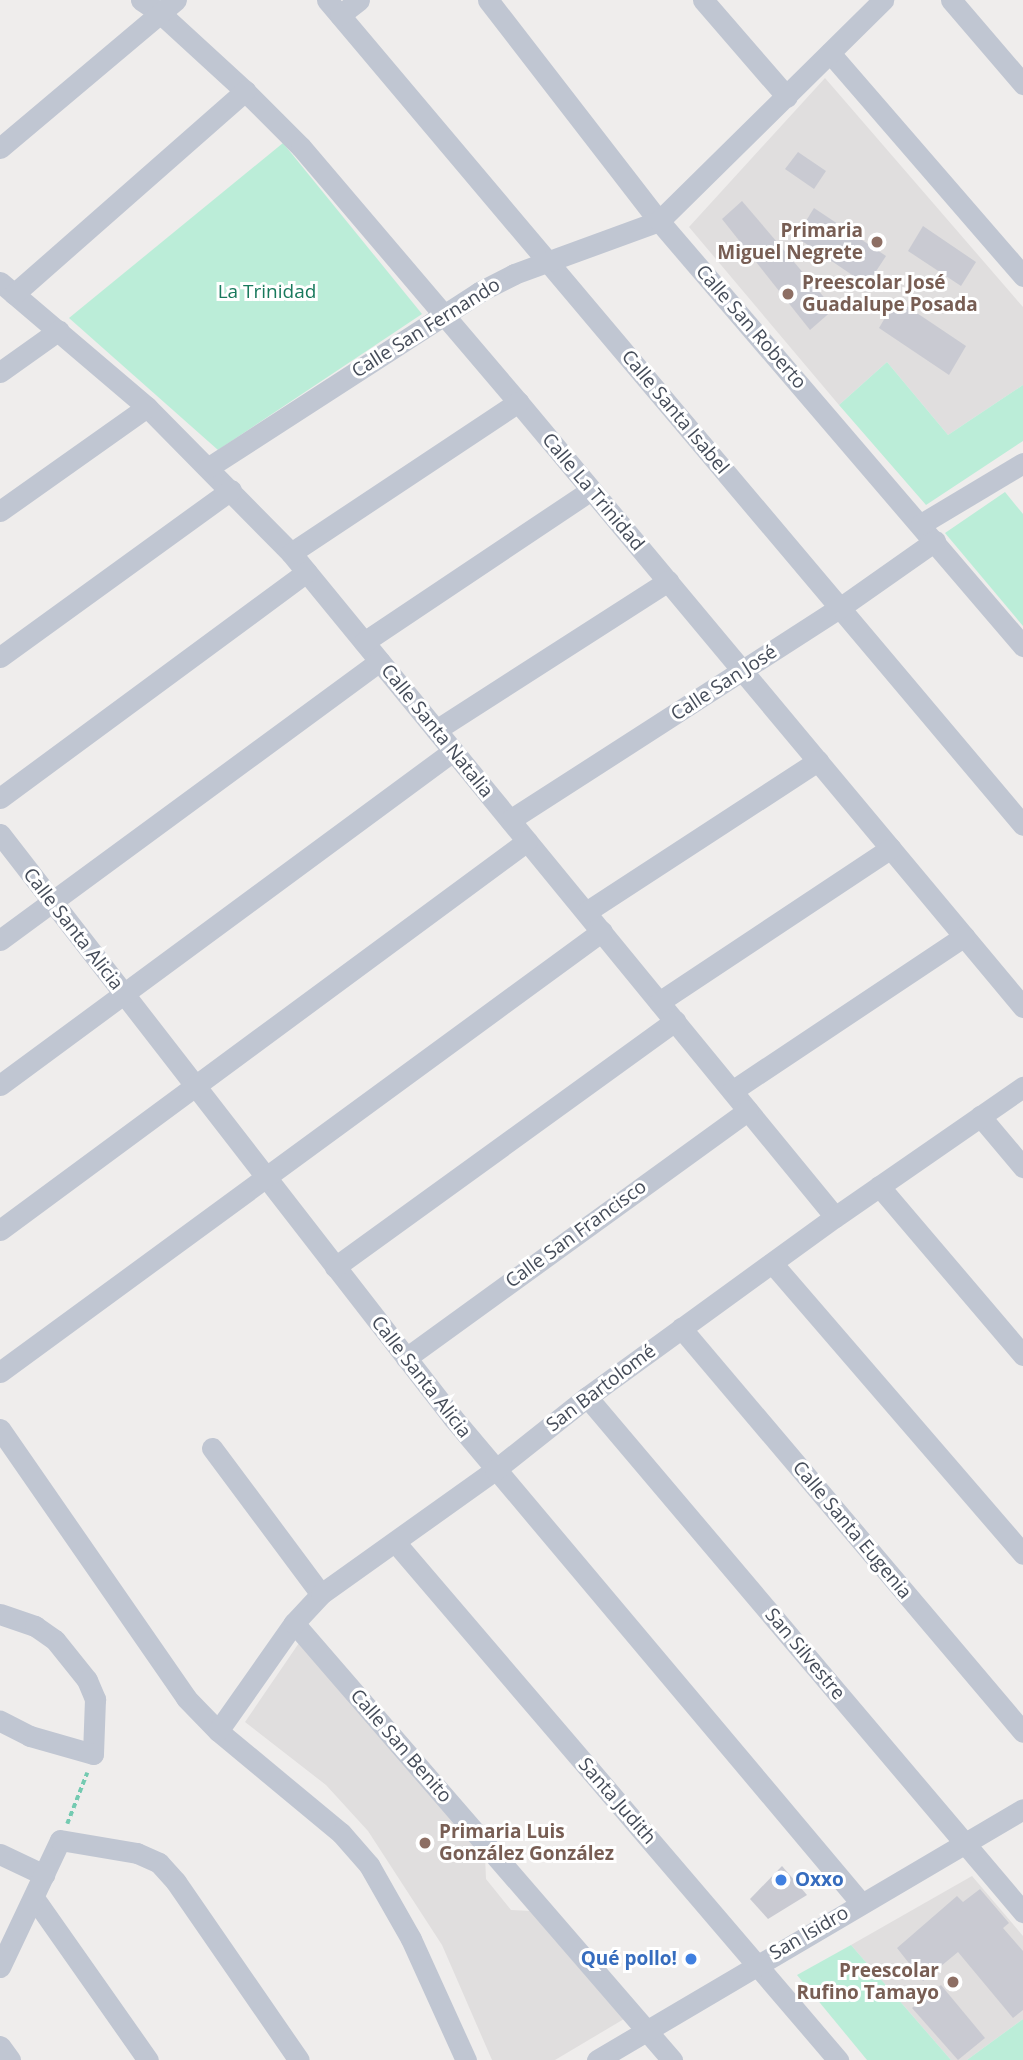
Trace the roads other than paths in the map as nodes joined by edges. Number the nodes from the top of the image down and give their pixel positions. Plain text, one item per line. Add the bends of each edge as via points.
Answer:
1 (141, 0) edge
2 (359, 0) edge
3 (488, 0) edge
4 (703, 0) edge
5 (883, 0) edge
6 (951, 0) edge
7 (168, 7) edge
8 (333, 8) edge
9 (830, 53) junction
10 (1023, 84) edge
11 (246, 92) junction
12 (787, 97) junction
13 (0, 148) edge
14 (659, 221) junction
15 (548, 261) junction
16 (1023, 276) edge
17 (7, 288) edge
18 (443, 315) junction
19 (59, 330) junction
20 (0, 373) edge
21 (518, 402) junction
22 (147, 407) junction
23 (1023, 463) edge
24 (209, 467) junction
25 (231, 489) junction
26 (591, 490) junction
27 (0, 511) edge
28 (921, 524) junction
29 (935, 541) junction
30 (291, 553) junction
31 (307, 572) junction
32 (667, 581) junction
33 (841, 607) junction
34 (364, 642) junction
35 (1023, 646) edge
36 (0, 657) edge
37 (380, 661) junction
38 (742, 671) junction
39 (436, 730) junction
40 (453, 751) junction
41 (818, 761) junction
42 (0, 798) edge
43 (510, 820) junction
44 (1023, 825) edge
45 (0, 834) edge
46 (527, 841) junction
47 (891, 848) junction
48 (52, 902) junction
49 (586, 912) junction
50 (601, 931) junction
51 (964, 936) junction
52 (0, 940) edge
53 (124, 995) junction
54 (659, 1002) junction
55 (1023, 1007) edge
56 (675, 1021) junction
57 (0, 1085) edge
58 (194, 1085) junction
59 (1023, 1087) edge
60 (732, 1091) junction
61 (748, 1110) junction
62 (980, 1116) junction
63 (1023, 1167) edge
64 (266, 1178) junction
65 (879, 1186) junction
66 (835, 1217) junction
67 (0, 1230) edge
68 (772, 1263) junction
69 (335, 1267) junction
70 (681, 1328) junction
71 (1023, 1354) edge
72 (405, 1358) junction
73 (0, 1372) edge
74 (587, 1397) junction
75 (0, 1429) edge
76 (212, 1448) dead end
77 (495, 1470) junction
78 (396, 1542) junction
79 (1023, 1554) edge
80 (321, 1594) junction
81 (0, 1614) edge
82 (294, 1623) junction
83 (0, 1721) edge
84 (218, 1731) junction
85 (1023, 1732) edge
86 (1023, 1809) edge
87 (965, 1843) junction
88 (0, 1854) edge
89 (44, 1875) junction
90 (34, 1898) junction
91 (861, 1903) junction
92 (1023, 1912) edge
93 (757, 1963) junction
94 (0, 1967) edge
95 (647, 2030) junction
96 (0, 2046) edge
97 (10, 2060) edge
98 (148, 2060) edge
99 (299, 2060) edge
100 (466, 2060) edge
101 (597, 2060) edge
102 (672, 2060) edge
103 (838, 2060) edge

1 - 7 street, Calle La Trinidad
2 - 8 street
3 - 14 street, Calle San Roberto
4 - 12 street
5 - 9 street
6 - 10 street
7 - 11 street, Calle La Trinidad
7 - 13 street
8 - 15 street, Calle Santa Isabel
9 - 12 street
9 - 16 street
11 - 17 street
11 - 18 street, Calle La Trinidad via 301,147
12 - 14 street
14 - 15 street, Calle San Fernando
14 - 28 street, Calle San Roberto
15 - 18 street, Calle San Fernando via 491,286
15 - 33 street, Calle Santa Isabel
17 - 19 street, Calle Santa Natalia
18 - 21 street, Calle La Trinidad
18 - 24 street, Calle San Fernando
19 - 20 street
19 - 22 street, Calle Santa Natalia
21 - 26 street, Calle La Trinidad
21 - 30 street
22 - 24 street, Calle Santa Natalia
22 - 27 street
23 - 28 street
24 - 25 street, Calle Santa Natalia
25 - 30 street, Calle Santa Natalia
25 - 36 street
26 - 32 street, Calle La Trinidad
26 - 34 street
28 - 29 street, Calle San Roberto
29 - 33 street, Calle San José
29 - 35 street, Calle San Roberto
30 - 31 street, Calle Santa Natalia
31 - 34 street, Calle Santa Natalia
31 - 42 street
32 - 38 street, Calle La Trinidad
32 - 39 street
33 - 38 street, Calle San José
33 - 44 street, Calle Santa Isabel
34 - 37 street, Calle Santa Natalia
37 - 39 street, Calle Santa Natalia
37 - 48 street
38 - 41 street, Calle La Trinidad
38 - 43 street, Calle San José
39 - 40 street, Calle Santa Natalia
40 - 43 street, Calle Santa Natalia
40 - 53 street
41 - 47 street, Calle La Trinidad
41 - 49 street
43 - 46 street, Calle Santa Natalia
45 - 48 street, Calle Santa Alicia
46 - 49 street, Calle Santa Natalia
46 - 58 street
47 - 51 street, Calle La Trinidad
47 - 54 street
48 - 52 street
48 - 53 street, Calle Santa Alicia
49 - 50 street, Calle Santa Natalia
50 - 54 street, Calle Santa Natalia
50 - 64 street
51 - 55 street, Calle La Trinidad
51 - 60 street
53 - 57 street
53 - 58 street, Calle Santa Alicia
54 - 56 street, Calle Santa Natalia
56 - 60 street, Calle Santa Natalia
56 - 69 street
58 - 64 street, Calle Santa Alicia
58 - 67 street
59 - 62 street, San Bartolomé
60 - 61 street, Calle Santa Natalia
61 - 66 street, Calle Santa Natalia
61 - 72 street, Calle San Francisco
62 - 63 street
62 - 65 street, San Bartolomé
64 - 69 street, Calle Santa Alicia
64 - 73 street
65 - 66 street, San Bartolomé
65 - 71 street
66 - 68 street, San Bartolomé
68 - 70 street, San Bartolomé
68 - 79 street
69 - 72 street, Calle Santa Alicia
70 - 74 street, San Bartolomé
70 - 85 street, Calle Santa Eugenia
72 - 77 street, Calle Santa Alicia
74 - 77 street, San Bartolomé
74 - 87 street, San Silvestre
75 - 84 street via 165,1671
76 - 80 street
77 - 78 street, San Bartolomé
77 - 91 street, Calle Santa Alicia
78 - 80 street, San Bartolomé
78 - 93 street, Santa Judith
80 - 82 street, San Bartolomé
81 - 83 street via 35,1626 55,1640 87,1679 95,1699 93,1754 30,1736
82 - 84 street, San Bartolomé
82 - 95 street, Calle San Benito
84 - 100 street via 325,1819 369,1865 411,1939
86 - 87 street, San Isidro
87 - 91 street, San Isidro
87 - 92 street, San Silvestre
88 - 89 street
89 - 90 street
89 - 99 street via 60,1840 137,1853 159,1863
90 - 94 street
90 - 98 street
91 - 93 street, San Isidro
93 - 95 street, San Isidro
93 - 103 street, Santa Judith
95 - 101 street, San Isidro
95 - 102 street, Calle San Benito
96 - 97 street

